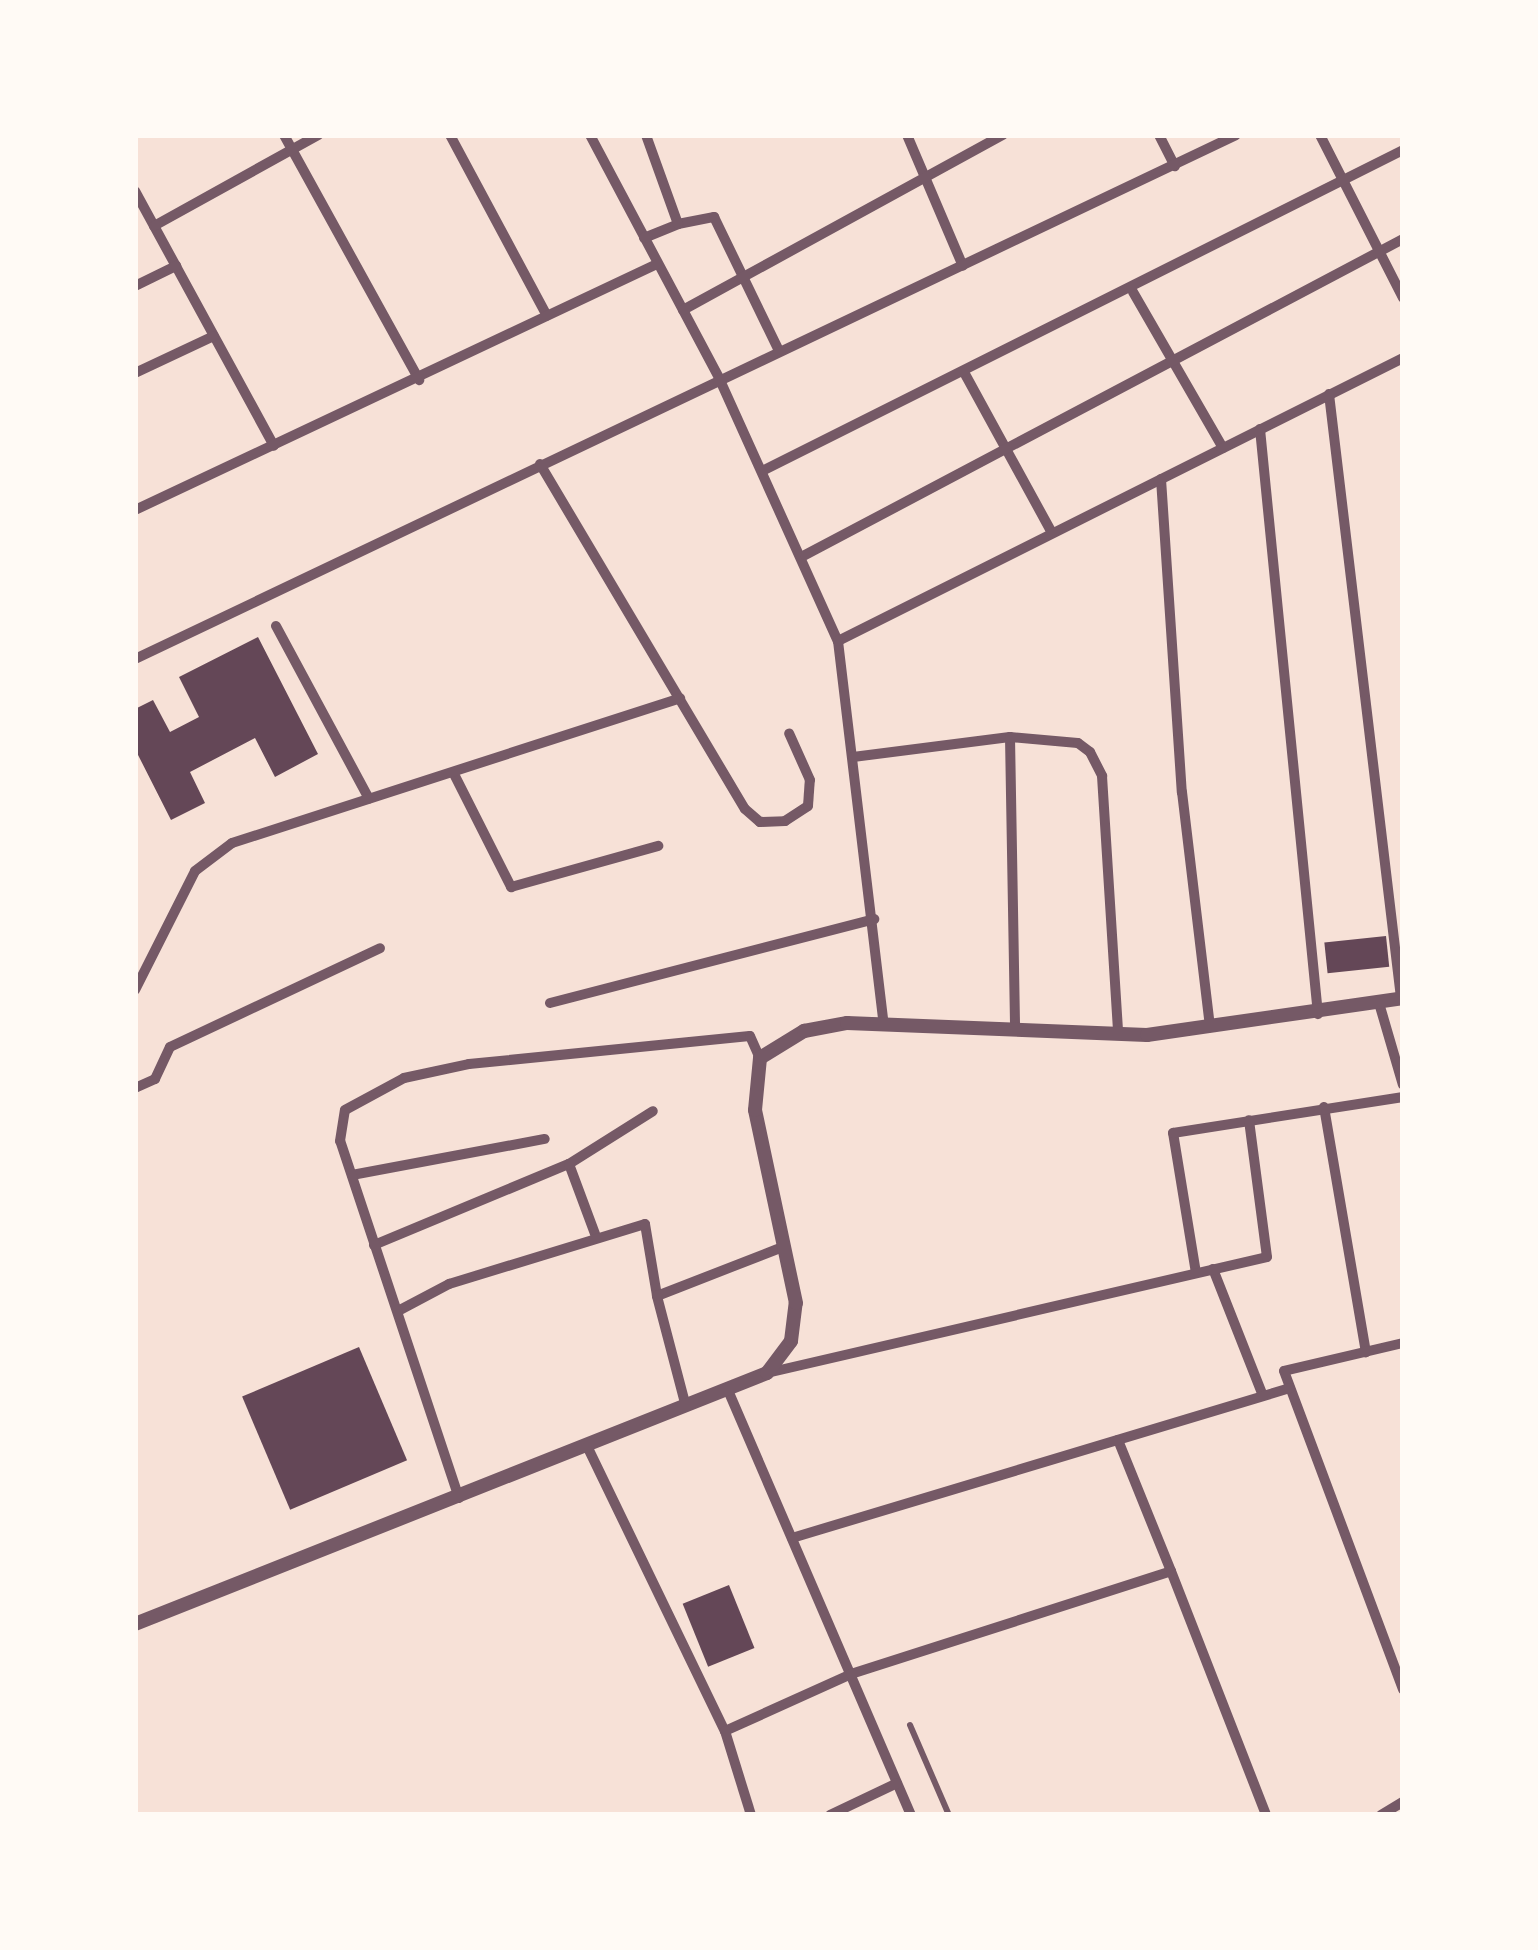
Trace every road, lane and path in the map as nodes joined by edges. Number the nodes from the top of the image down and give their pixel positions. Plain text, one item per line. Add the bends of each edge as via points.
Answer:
1 (284, 135) edge
2 (318, 135) edge
3 (450, 135) edge
4 (590, 135) edge
5 (907, 135) edge
6 (1003, 135) edge
7 (1159, 135) edge
8 (1236, 135) edge
9 (1321, 135) edge
10 (642, 136) edge
11 (1403, 150) edge
12 (293, 151) junction
13 (1174, 166) junction
14 (926, 175) junction
15 (1345, 184) junction
16 (135, 191) edge
17 (678, 224) junction
18 (154, 226) junction
19 (644, 238) junction
20 (1403, 239) edge
21 (1380, 252) junction
22 (657, 264) junction
23 (176, 266) junction
24 (963, 266) junction
25 (743, 276) junction
26 (135, 286) edge
27 (1133, 292) junction
28 (1403, 298) edge
29 (682, 310) junction
30 (547, 316) junction
31 (214, 335) junction
32 (779, 351) junction
33 (1403, 358) edge
34 (1174, 366) junction
35 (135, 373) edge
36 (964, 374) junction
37 (719, 379) junction
38 (419, 380) junction
39 (1329, 394) junction
40 (1260, 429) junction
41 (274, 446) junction
42 (1223, 448) junction
43 (1006, 453) junction
44 (540, 464) junction
45 (764, 470) junction
46 (1161, 479) junction
47 (135, 509) edge
48 (1052, 533) junction
49 (805, 555) junction
50 (276, 626) dead end
51 (838, 640) junction
52 (135, 659) edge
53 (680, 698) junction
54 (788, 733) dead end
55 (1010, 737) junction
56 (854, 757) junction
57 (454, 774) junction
58 (369, 800) junction
59 (1384, 840) junction
60 (1403, 840) edge
61 (658, 846) dead end
62 (874, 919) junction
63 (380, 948) dead end
64 (135, 990) edge
65 (1402, 998) edge
66 (550, 1003) dead end
67 (1379, 1003) junction
68 (1318, 1014) junction
69 (884, 1024) junction
70 (1015, 1027) junction
71 (1210, 1028) junction
72 (1118, 1033) junction
73 (760, 1058) junction
74 (1403, 1084) edge
75 (135, 1088) edge
76 (1403, 1097) edge
77 (1324, 1107) junction
78 (652, 1111) dead end
79 (1249, 1120) junction
80 (544, 1139) dead end
81 (569, 1164) junction
82 (352, 1175) junction
83 (595, 1234) junction
84 (374, 1245) junction
85 (785, 1246) junction
86 (1213, 1269) junction
87 (1196, 1273) junction
88 (657, 1296) junction
89 (398, 1311) junction
90 (1403, 1343) edge
91 (1366, 1352) junction
92 (767, 1373) junction
93 (727, 1388) junction
94 (1290, 1388) junction
95 (1263, 1396) junction
96 (685, 1402) junction
97 (1118, 1440) junction
98 (586, 1446) junction
99 (459, 1498) junction
100 (792, 1538) junction
101 (1171, 1570) junction
102 (135, 1624) edge
103 (1398, 1660) edge
104 (851, 1674) junction
105 (1403, 1690) edge
106 (910, 1726) dead end
107 (725, 1731) junction
108 (897, 1783) junction
109 (1403, 1802) edge
110 (751, 1815) edge
111 (830, 1815) edge
112 (911, 1815) edge
113 (949, 1815) edge
114 (1266, 1815) edge
115 (1381, 1815) edge

1 - 12 street
2 - 12 street
3 - 30 street
4 - 19 street
5 - 14 street
6 - 14 street
7 - 13 street
8 - 13 street
9 - 15 street
10 - 17 street
11 - 15 street
12 - 18 street
12 - 38 street
13 - 24 street
14 - 24 street
14 - 25 street
15 - 21 street
15 - 27 street
16 - 18 street
17 - 19 street
17 - 25 street via 709,213
18 - 23 street
19 - 22 street
20 - 21 street
21 - 28 street
21 - 34 street
22 - 29 street
22 - 30 street
23 - 26 street
23 - 31 street
24 - 32 street
25 - 29 street
25 - 32 street
27 - 34 street
27 - 36 street
29 - 37 street
30 - 38 street
31 - 35 street
31 - 41 street
32 - 37 street
33 - 39 street
34 - 42 street
34 - 43 street
36 - 43 street
36 - 45 street
37 - 44 street
37 - 45 street
38 - 41 street
39 - 40 street
39 - 59 street
40 - 42 street
40 - 68 street
41 - 47 street
42 - 46 street
43 - 48 street
43 - 49 street
44 - 52 street
44 - 53 street
45 - 49 street
46 - 48 street
46 - 71 street via 1182,792
48 - 51 street
49 - 51 street
50 - 58 street
51 - 56 street
53 - 54 street via 760,822 785,821 808,806 810,780
53 - 57 street
55 - 56 street
55 - 70 street
55 - 72 street via 1078,743 1102,776
56 - 62 street
57 - 58 street
57 - 61 street via 512,887
58 - 64 street via 210,856
59 - 60 street
59 - 65 street
62 - 66 street
62 - 69 street
63 - 75 street via 170,1047 154,1079
65 - 67 street
67 - 68 street
67 - 74 street
68 - 71 street
69 - 70 street
69 - 73 street via 804,1030
70 - 72 street
71 - 72 street
73 - 82 street via 750,1036 404,1078 345,1110 340,1141
73 - 85 street via 755,1109
76 - 77 street
77 - 79 street
77 - 91 street
78 - 81 street
79 - 86 street via 1267,1256
79 - 87 street via 1172,1133
80 - 82 street
81 - 83 street
81 - 84 street
82 - 84 street
83 - 88 street via 645,1224
83 - 89 street
84 - 89 street
85 - 88 street
85 - 92 street via 796,1303 791,1341
86 - 87 street
86 - 95 street
87 - 92 street
88 - 96 street
89 - 99 street
90 - 91 street
91 - 94 street via 1284,1372
92 - 93 street
93 - 96 street
93 - 100 street
94 - 95 street
94 - 103 street
95 - 97 street
96 - 98 street
97 - 100 street
97 - 101 street
98 - 99 street
98 - 107 street
99 - 102 street
100 - 104 street
101 - 104 street
101 - 114 street
103 - 105 street
104 - 107 street
104 - 108 street
106 - 113 lane
107 - 110 street
108 - 111 street
108 - 112 street
109 - 115 street

